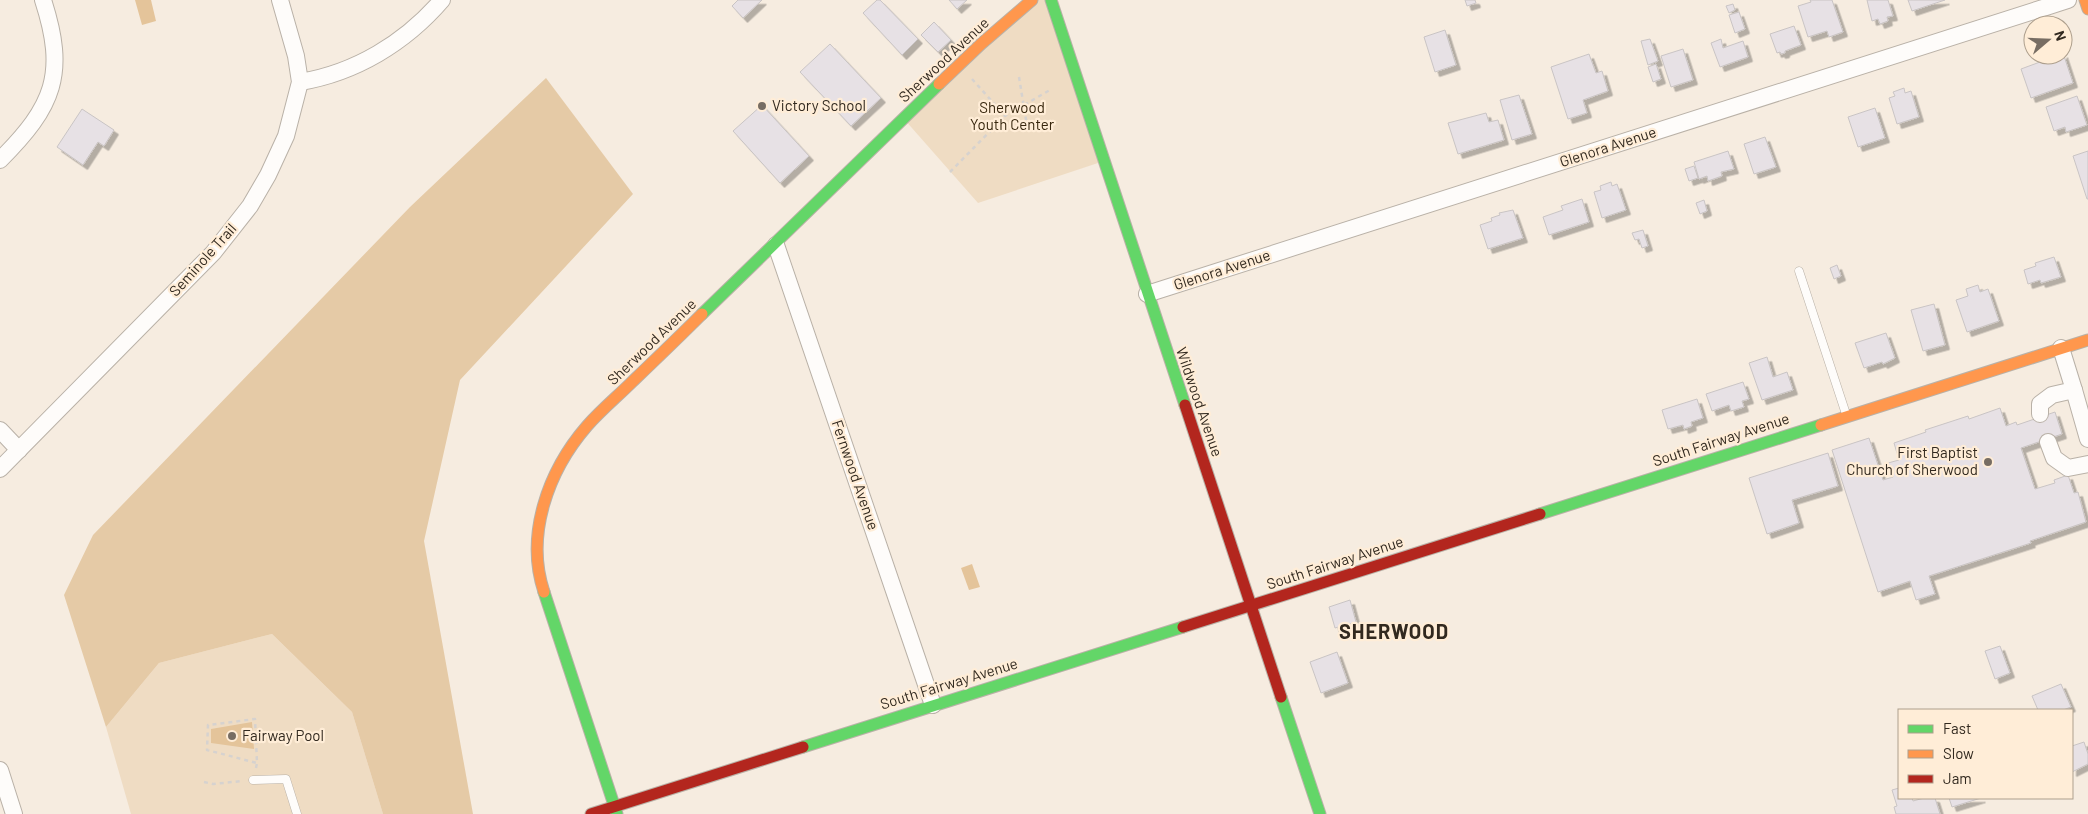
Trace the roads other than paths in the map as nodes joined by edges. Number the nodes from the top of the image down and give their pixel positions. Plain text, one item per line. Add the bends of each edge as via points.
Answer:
1 (43, 0) edge
2 (280, 0) edge
3 (442, 0) edge
4 (1032, 0) edge
5 (1051, 0) edge
6 (2068, 0) edge
7 (2085, 0) edge
8 (2088, 9) edge
9 (300, 82) junction
10 (0, 160) edge
11 (776, 244) junction
12 (1799, 271) dead end
13 (1147, 294) junction
14 (2088, 340) edge
15 (2061, 348) junction
16 (2074, 390) junction
17 (2040, 414) dead end
18 (1847, 416) junction
19 (0, 430) edge
20 (2088, 439) edge
21 (2048, 442) dead end
22 (19, 450) junction
23 (2088, 464) edge
24 (0, 469) edge
25 (1252, 606) junction
26 (933, 705) junction
27 (0, 770) edge
28 (253, 780) road end
29 (616, 810) edge
30 (14, 814) edge
31 (297, 814) edge
32 (591, 814) edge
33 (1320, 814) edge

1 - 10 street via 54,44 53,82 44,106 27,131
2 - 9 street, Seminole Trail
3 - 9 street via 421,23 374,56 320,79
4 - 11 street, Sherwood Avenue via 960,65
5 - 13 street, Wildwood Avenue
6 - 13 street, Glenora Avenue
7 - 8 street
9 - 22 street, Seminole Trail via 286,136 268,175 229,235
11 - 26 street, Fernwood Avenue
11 - 29 street, Sherwood Avenue via 587,426 557,468 541,509 536,555 543,592
12 - 18 lane
13 - 25 street, Wildwood Avenue
14 - 15 street, South Fairway Avenue
15 - 16 street
15 - 18 street, South Fairway Avenue
16 - 17 street via 2052,395 2040,404
16 - 20 street
18 - 25 street, South Fairway Avenue
19 - 22 street
21 - 23 street via 2054,458 2068,468
22 - 24 street, Seminole Trail
25 - 26 street, South Fairway Avenue
25 - 33 street, Wildwood Avenue
26 - 29 street, South Fairway Avenue
27 - 30 street
28 - 31 lane via 286,779
29 - 32 street, South Fairway Avenue

